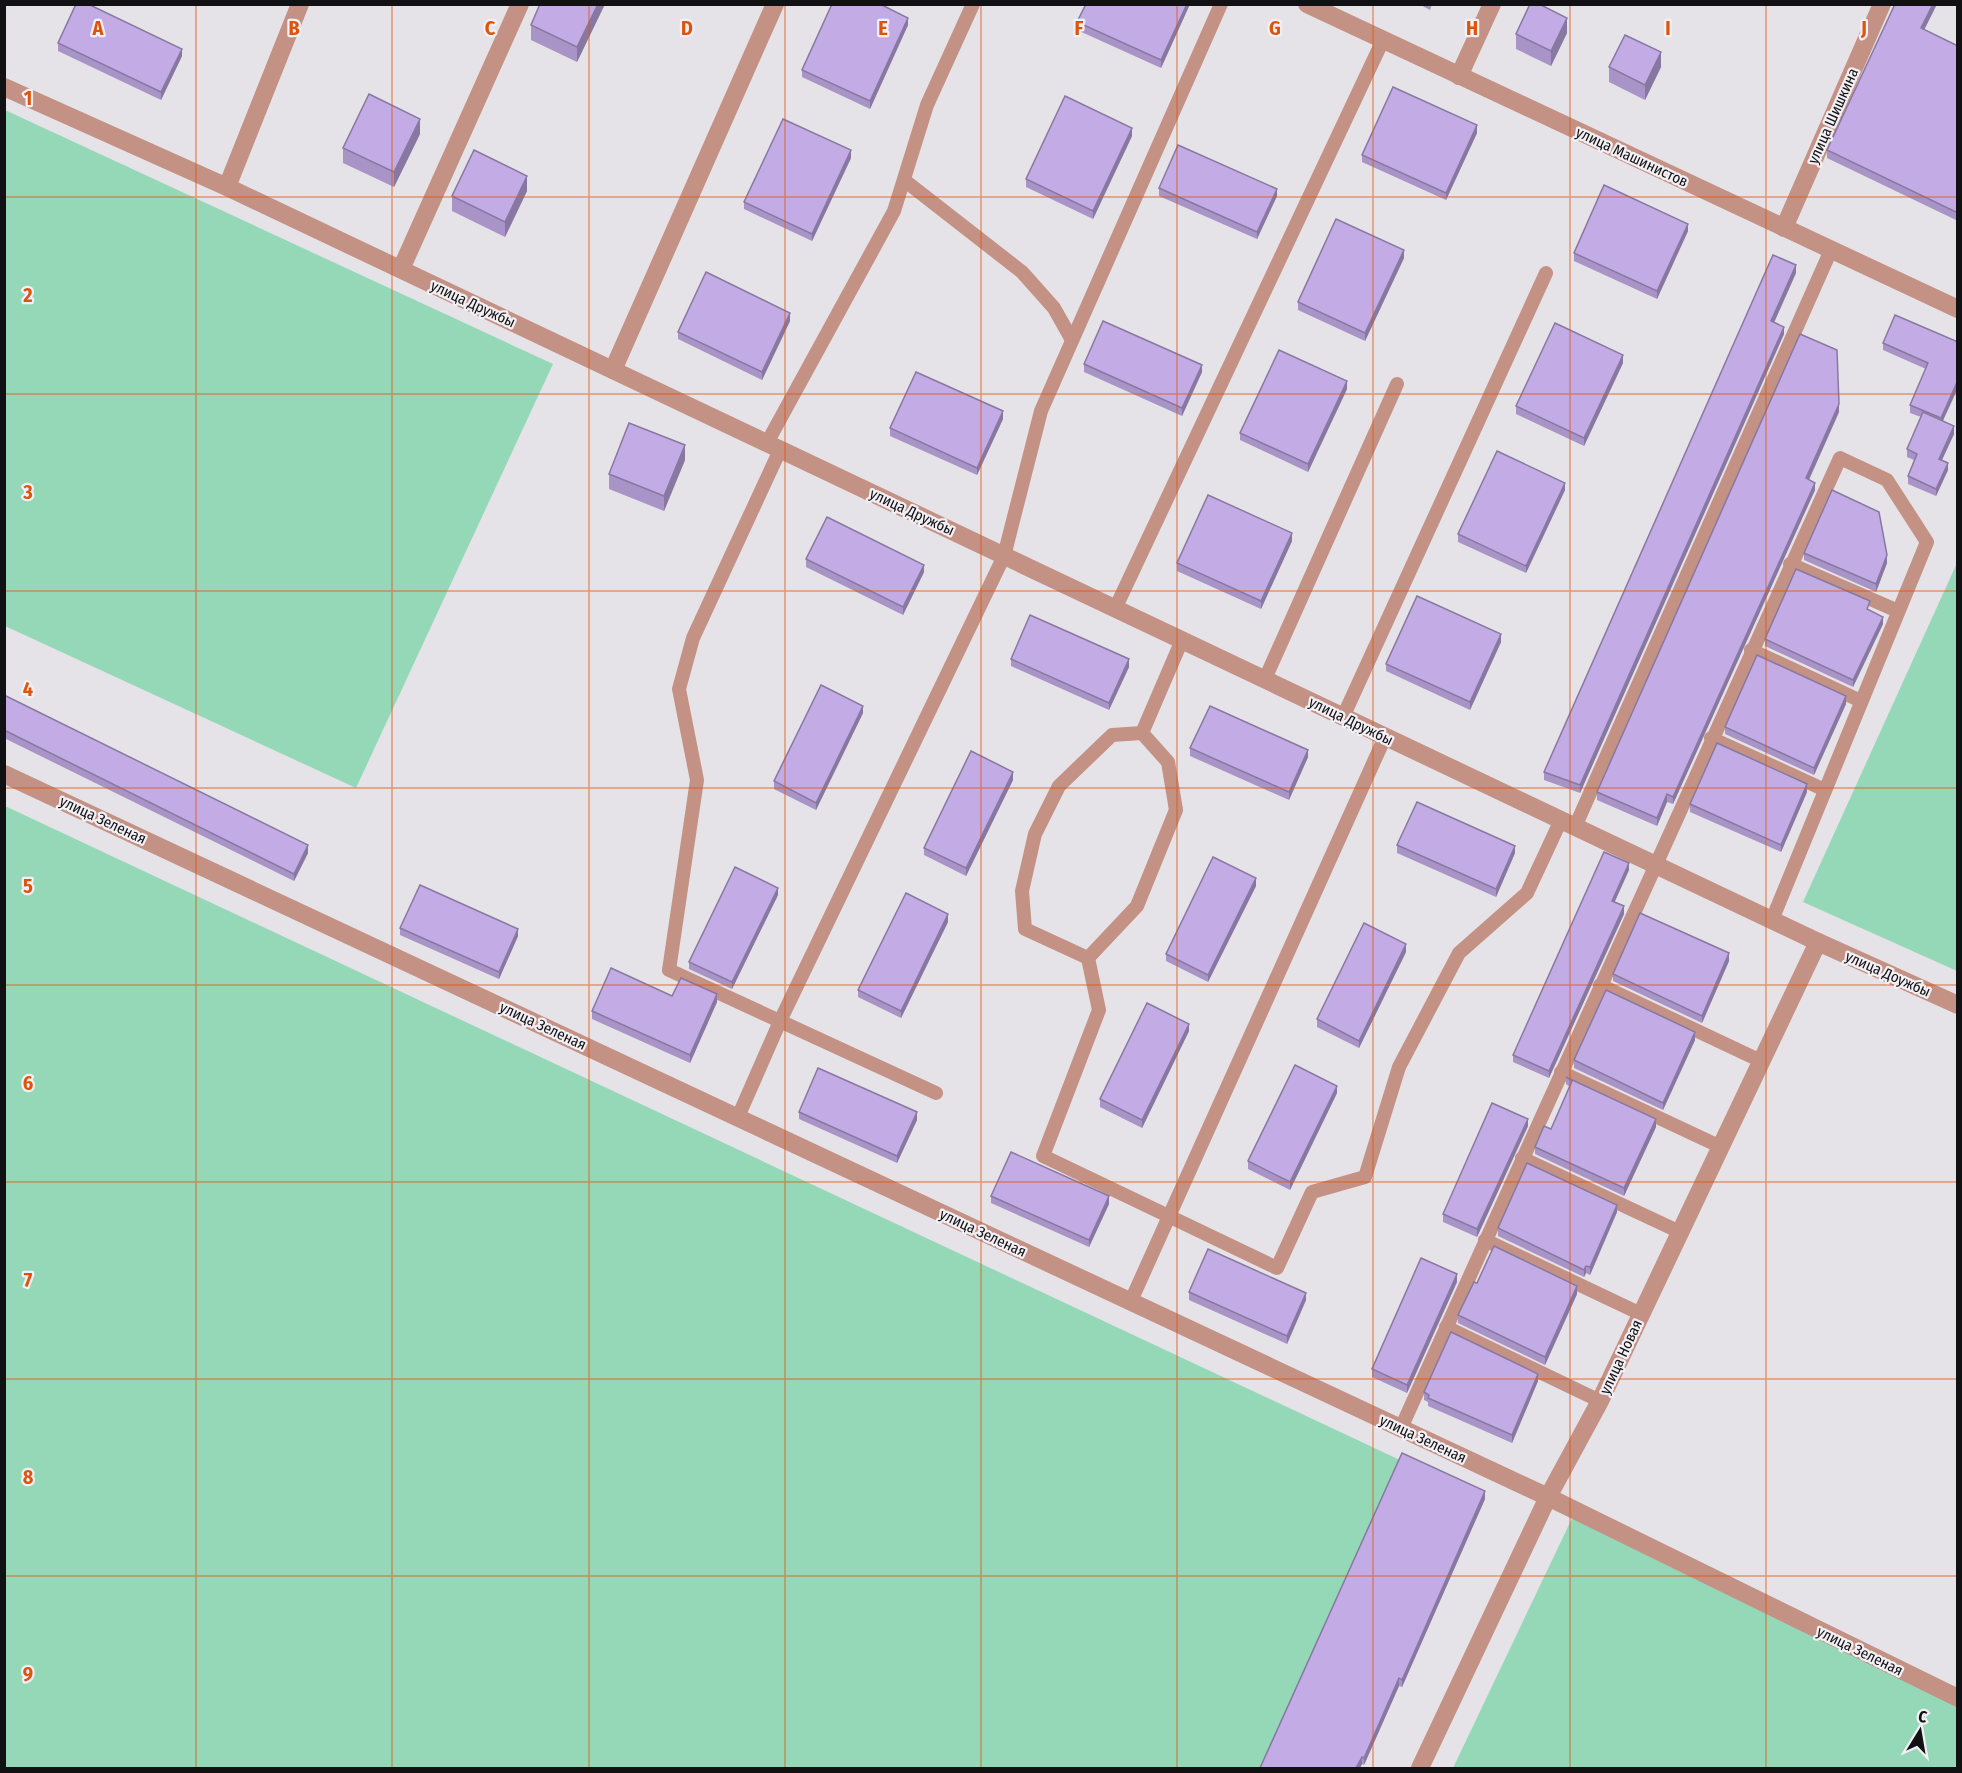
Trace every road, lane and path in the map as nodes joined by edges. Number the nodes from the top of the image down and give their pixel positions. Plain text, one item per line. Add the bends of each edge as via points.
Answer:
1 (300, 4) edge
2 (520, 4) edge
3 (775, 4) edge
4 (973, 4) edge
5 (1221, 4) edge
6 (1307, 4) edge
7 (1492, 4) edge
8 (1882, 4) edge
9 (1383, 40) junction
10 (1459, 75) junction
11 (4, 87) edge
12 (904, 180) junction
13 (227, 187) junction
14 (1784, 228) junction
15 (1832, 250) junction
16 (401, 269) junction
17 (1546, 273) dead end
18 (1958, 309) edge
19 (1072, 340) junction
20 (613, 370) junction
21 (1397, 384) dead end
22 (774, 446) junction
23 (1004, 556) junction
24 (1790, 564) junction
25 (1116, 609) junction
26 (1898, 611) junction
27 (1182, 640) junction
28 (1751, 650) junction
29 (1265, 680) junction
30 (1861, 701) junction
31 (1343, 717) junction
32 (1142, 733) junction
33 (1385, 737) junction
34 (1711, 738) junction
35 (4, 774) edge
36 (1825, 790) junction
37 (1568, 824) junction
38 (1654, 864) junction
39 (1772, 920) junction
40 (1818, 942) junction
41 (1088, 958) junction
42 (1600, 985) junction
43 (1958, 1005) edge
44 (781, 1019) junction
45 (1761, 1061) junction
46 (1561, 1072) junction
47 (936, 1093) dead end
48 (738, 1118) junction
49 (1720, 1147) junction
50 (1522, 1158) junction
51 (1169, 1218) junction
52 (1680, 1232) junction
53 (1485, 1240) junction
54 (1130, 1303) junction
55 (1641, 1314) junction
56 (1446, 1328) junction
57 (1600, 1401) junction
58 (1401, 1428) junction
59 (1548, 1497) junction
60 (1958, 1698) edge
61 (1420, 1768) edge

1 - 13 street
2 - 16 street
3 - 20 street
4 - 12 lane via 927,105
5 - 19 lane
6 - 9 street, улица Машинистов
7 - 10 street
8 - 14 street, улица Шишкина
9 - 10 street, улица Машинистов
9 - 25 lane
10 - 14 street, улица Машинистов
11 - 13 street, улица Дружбы
12 - 19 lane via 1022,272 1054,308
12 - 22 lane via 894,212
13 - 16 street, улица Дружбы
14 - 15 street, улица Машинистов
15 - 18 street, улица Машинистов
15 - 37 lane
16 - 20 street, улица Дружбы
17 - 31 lane
19 - 23 lane via 1041,411
20 - 22 street, улица Дружбы
21 - 29 lane
22 - 23 street, улица Дружбы
22 - 44 lane via 693,638 679,689 697,780 669,970
23 - 25 street, улица Дружбы
23 - 44 lane
24 - 26 lane
24 - 26 lane via 1840,458 1887,480 1927,542
24 - 28 lane
25 - 27 street, улица Дружбы
26 - 30 lane
27 - 29 street, улица Дружбы
27 - 32 lane
28 - 30 lane
28 - 34 lane
29 - 31 street, улица Дружбы
30 - 36 lane
31 - 33 street, улица Дружбы
32 - 41 lane via 1168,762 1176,810 1137,906
32 - 41 lane via 1112,735 1059,786 1035,834 1022,891 1025,929
33 - 37 street, улица Дружбы
33 - 51 lane
34 - 36 lane
34 - 38 lane
35 - 48 street, улица Зеленая
36 - 39 lane
37 - 38 street, улица Дружбы
37 - 51 lane via 1527,893 1459,953 1399,1067 1365,1177 1312,1192 1277,1268
38 - 39 street, улица Дружбы
38 - 42 lane
39 - 40 street, улица Дружбы
40 - 43 street, улица Доужбы
40 - 45 street, улица Новая
41 - 51 lane via 1099,1010 1043,1156
42 - 45 lane
42 - 46 lane
44 - 47 lane
44 - 48 lane
45 - 49 street, улица Новая
46 - 49 lane
46 - 50 lane
48 - 54 street, улица Зеленая
49 - 52 street, улица Новая
50 - 52 lane
50 - 53 lane
51 - 54 lane
52 - 55 street, улица Новая
53 - 55 lane
53 - 56 lane
54 - 58 street, улица Зеленая
55 - 57 street, улица Новая
56 - 57 lane
56 - 58 lane
57 - 59 street, улица Новая
58 - 59 street, улица Зеленая
59 - 60 street, улица Зеленая
59 - 61 street, улица Новая

